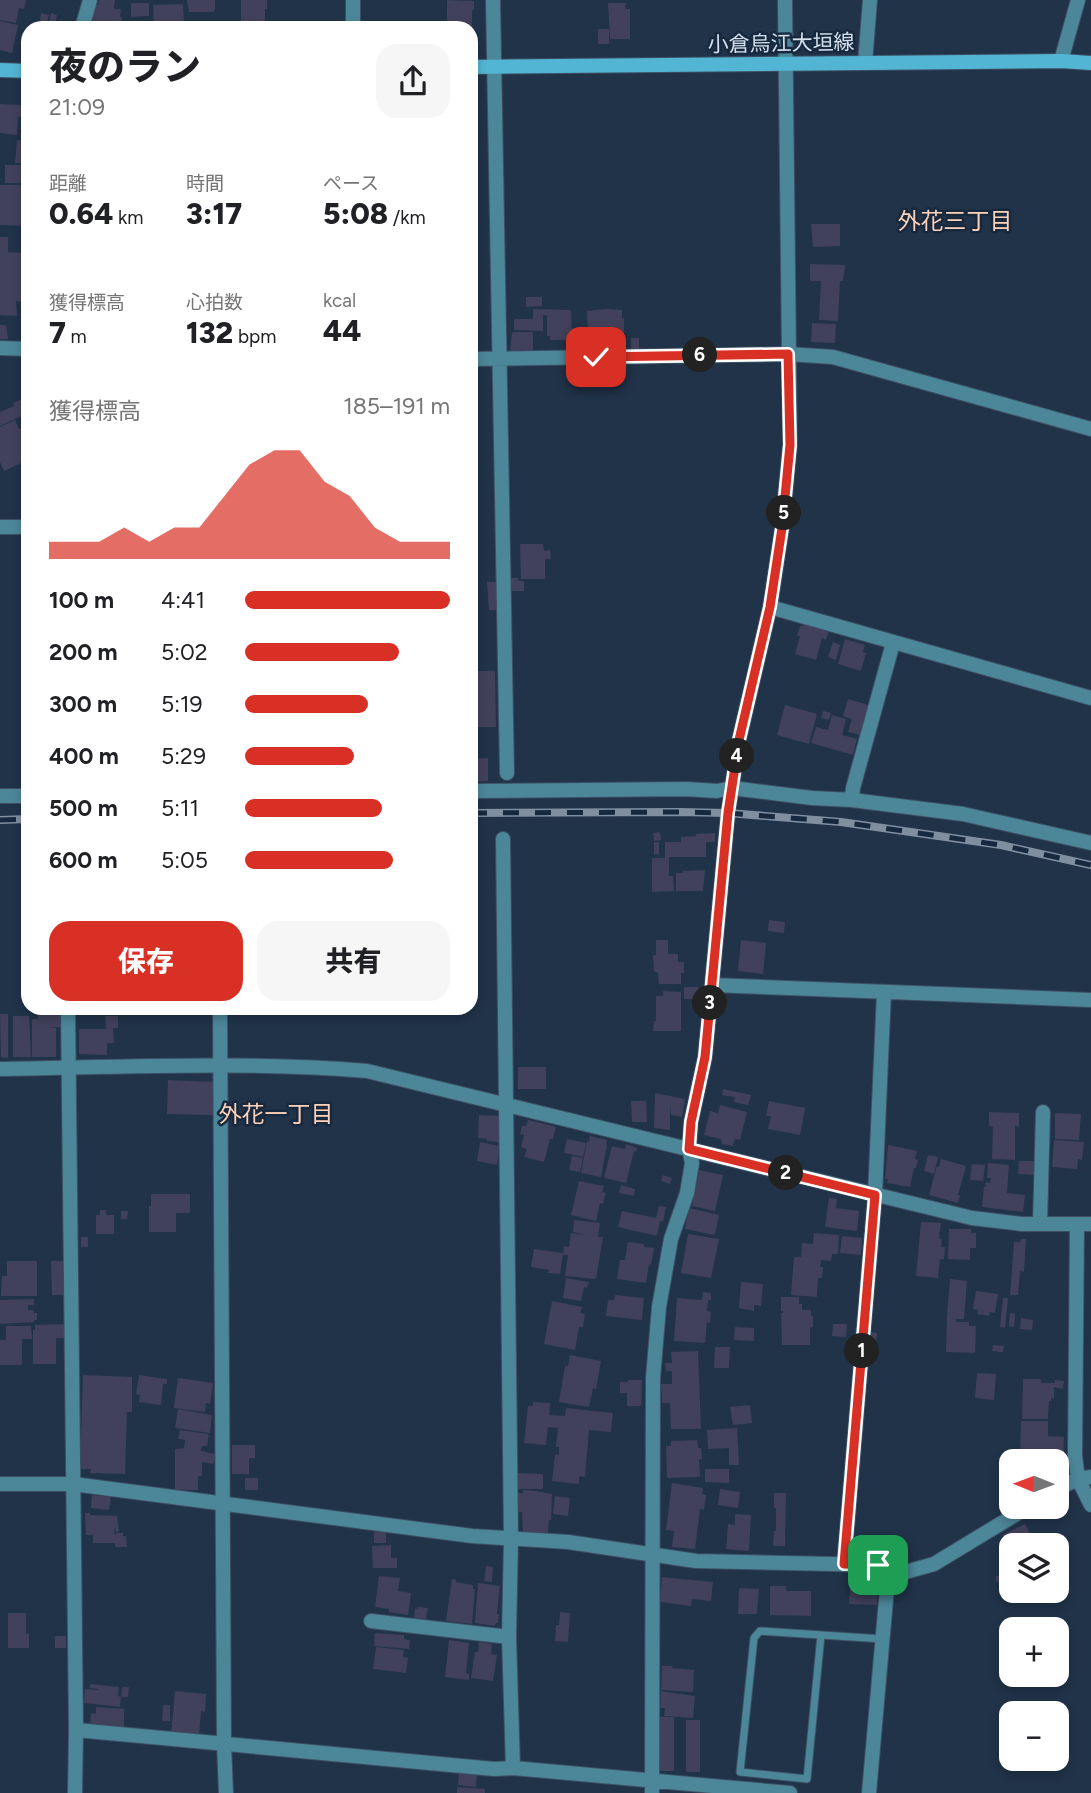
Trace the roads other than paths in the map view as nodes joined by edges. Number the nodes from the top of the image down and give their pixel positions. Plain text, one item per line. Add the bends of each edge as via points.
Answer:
1 (90, 0) edge
2 (353, 0) edge
3 (494, 0) edge
4 (785, 0) edge
5 (870, 0) edge
6 (1078, 0) edge
7 (84, 21) edge
8 (354, 21) edge
9 (1061, 61) junction
10 (865, 62) junction
11 (786, 63) junction
12 (1091, 63) edge
13 (478, 67) edge
14 (494, 67) junction
15 (0, 70) edge
16 (21, 71) edge
17 (0, 348) edge
18 (21, 349) edge
19 (788, 354) junction
20 (499, 358) junction
21 (478, 359) edge
22 (1091, 429) edge
23 (0, 527) edge
24 (21, 527) edge
25 (770, 607) junction
26 (893, 643) junction
27 (1091, 698) edge
28 (507, 773) dead end
29 (732, 788) junction
30 (478, 791) edge
31 (0, 796) edge
32 (21, 796) edge
33 (852, 800) junction
34 (503, 839) dead end
35 (1091, 843) edge
36 (712, 985) junction
37 (884, 992) junction
38 (1091, 1000) edge
39 (68, 1015) edge
40 (220, 1015) edge
41 (221, 1066) junction
42 (68, 1068) junction
43 (0, 1069) edge
44 (506, 1104) junction
45 (1043, 1112) dead end
46 (689, 1149) junction
47 (875, 1195) junction
48 (1040, 1224) junction
49 (1084, 1225) edge
50 (1084, 1478) edge
51 (0, 1484) edge
52 (73, 1484) junction
53 (223, 1502) junction
54 (1091, 1505) edge
55 (1008, 1519) edge
56 (511, 1538) junction
57 (652, 1555) junction
58 (844, 1564) junction
59 (888, 1577) junction
60 (371, 1621) dead end
61 (821, 1635) junction
62 (509, 1637) junction
63 (883, 1639) junction
64 (76, 1730) junction
65 (224, 1744) junction
66 (513, 1768) junction
67 (652, 1787) edge
68 (75, 1793) edge
69 (226, 1793) edge
70 (790, 1793) edge
71 (869, 1793) edge

1 - 7 street
2 - 8 street
3 - 14 street
4 - 11 street
5 - 10 street
6 - 9 street
9 - 10 main road, 小倉烏江大垣線
9 - 12 main road, 小倉烏江大垣線
10 - 11 main road, 小倉烏江大垣線
11 - 14 main road, 小倉烏江大垣線
11 - 19 street
13 - 14 main road, 小倉烏江大垣線
14 - 20 street
15 - 16 main road
17 - 18 street
19 - 20 street
19 - 22 street via 833,357
19 - 25 street via 790,445
20 - 21 street
20 - 28 street
23 - 24 street
25 - 26 street
25 - 29 street
26 - 27 street
26 - 33 street
29 - 30 street
29 - 33 street
29 - 36 street
31 - 32 street
33 - 35 street via 963,814
34 - 44 street
36 - 37 street
36 - 46 street
37 - 38 street
37 - 47 street
39 - 42 street
40 - 41 street
41 - 42 street
41 - 44 street via 367,1071
41 - 53 street
42 - 43 street
42 - 52 street
44 - 46 street
44 - 56 street
45 - 48 street
46 - 47 street
46 - 57 street via 692,1163 687,1193 671,1240 659,1307 653,1378
47 - 48 street via 972,1218
47 - 58 street
48 - 49 street
49 - 50 street via 1075,1456
50 - 54 street
51 - 52 street
52 - 53 street
52 - 64 street
53 - 56 street
53 - 65 street
55 - 59 street via 934,1564
56 - 57 street
56 - 62 street
57 - 58 street via 696,1561
57 - 67 street
58 - 59 street via 878,1565
59 - 63 street
60 - 62 street
61 - 61 lane via 760,1631 754,1638 740,1772 807,1779
61 - 63 lane
62 - 66 street
63 - 71 street
64 - 65 street
64 - 68 street
65 - 66 street
65 - 69 street
66 - 67 street
67 - 70 street

